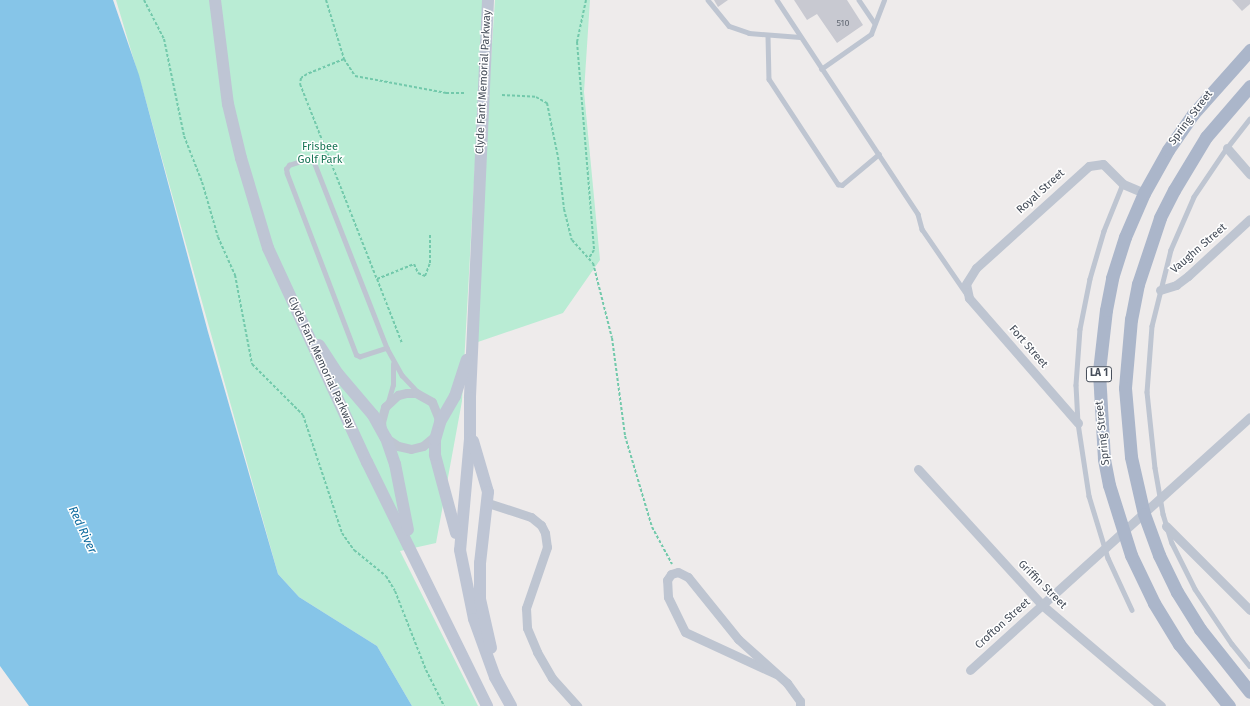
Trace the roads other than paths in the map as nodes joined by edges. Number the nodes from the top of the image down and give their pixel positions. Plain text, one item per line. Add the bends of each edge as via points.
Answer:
1 (215, 0) edge
2 (488, 0) edge
3 (708, 0) edge
4 (777, 0) edge
5 (860, 0) edge
6 (884, 0) edge
7 (874, 22) junction
8 (768, 36) junction
9 (800, 37) junction
10 (1250, 50) edge
11 (821, 69) junction
12 (1250, 86) edge
13 (1250, 119) edge
14 (1227, 148) junction
15 (879, 154) junction
16 (1250, 174) edge
17 (1123, 184) junction
18 (1144, 193) junction
19 (1250, 219) edge
20 (966, 284) joint
21 (1160, 290) junction
22 (289, 294) junction
23 (969, 298) junction
24 (472, 344) junction
25 (387, 348) junction
26 (393, 362) junction
27 (420, 394) junction
28 (387, 404) junction
29 (1250, 417) edge
30 (440, 422) junction
31 (1078, 424) junction
32 (471, 427) junction
33 (384, 434) junction
34 (435, 436) junction
35 (918, 469) dead end
36 (1160, 500) junction
37 (488, 503) junction
38 (1144, 514) junction
39 (1166, 526) junction
40 (1123, 532) junction
41 (460, 550) junction
42 (1105, 550) junction
43 (1042, 605) junction
44 (437, 606) junction
45 (1132, 610) dead end
46 (1250, 610) edge
47 (1250, 666) edge
48 (970, 670) dead end
49 (776, 674) junction
50 (1250, 692) edge
51 (509, 703) edge
52 (487, 706) edge
53 (577, 706) edge
54 (800, 706) edge
55 (1161, 706) edge
56 (1229, 706) edge

1 - 22 main road, Clyde Fant Memorial Parkway via 228,104 241,158 262,231
2 - 24 main road, Clyde Fant Memorial Parkway
3 - 8 lane via 729,26
4 - 9 lane
5 - 7 lane
6 - 7 lane
7 - 11 lane via 871,34
8 - 9 lane
8 - 15 lane via 769,79 838,184 842,185
9 - 11 lane
10 - 18 main road, Spring Street / LA 1 via 1193,114 1168,150
11 - 15 lane
12 - 38 main road, LA 1 via 1206,137 1181,176 1160,218 1138,284 1131,319 1125,388 1131,457
13 - 14 lane
14 - 16 street
14 - 21 lane via 1205,179 1186,215 1171,250
15 - 23 lane via 918,214 922,229
17 - 18 street, Royal Street
17 - 20 street, Royal Street via 1103,164 1089,166 976,268
17 - 31 lane via 1104,231 1085,299 1078,349
18 - 40 main road, Spring Street / LA 1 via 1125,237 1112,278 1099,372 1104,459
19 - 21 street, Vaughn Street via 1188,276 1176,285
20 - 23 street, Fort Street
21 - 36 lane via 1150,345 1147,392 1151,443
22 - 33 main road via 338,374 373,415
22 - 44 main road, Clyde Fant Memorial Parkway
23 - 31 street, Fort Street
24 - 30 main road via 455,396
24 - 32 main road, Clyde Fant Memorial Parkway
25 - 25 lane via 313,159 289,165 286,169 287,174 356,355 360,357
25 - 26 lane
26 - 27 lane
26 - 28 lane via 393,386
27 - 28 street via 398,395
27 - 30 street via 432,402
28 - 33 street via 382,414
29 - 36 street
30 - 34 main road
31 - 42 lane via 1089,496
32 - 37 main road via 488,492
32 - 41 main road, Clyde Fant Memorial Parkway
33 - 34 street via 398,446 411,449 423,446
33 - 44 main road via 395,464 404,517
34 - 41 main road via 435,455
35 - 43 street, Griffin Street
36 - 38 street
36 - 39 lane
37 - 51 main road via 480,563 480,599 494,659
37 - 53 street via 532,517 542,525 546,533 547,546 526,608 527,628 552,678
38 - 40 street, Crofton Street
38 - 50 main road, LA 1 via 1159,555 1188,611 1213,647
39 - 46 street
39 - 47 lane via 1195,589
40 - 42 street, Crofton Street
40 - 56 main road, Spring Street / LA 1 via 1142,580 1169,627 1192,662
41 - 51 main road, Clyde Fant Memorial Parkway via 474,619 495,677
42 - 43 street, Crofton Street
42 - 45 lane
43 - 48 street, Crofton Street
43 - 55 street, Griffin Street
44 - 52 main road, Clyde Fant Memorial Parkway
49 - 49 street via 685,632 668,597 667,580 671,574 678,572 688,577 738,639
49 - 54 street via 787,683 800,701

